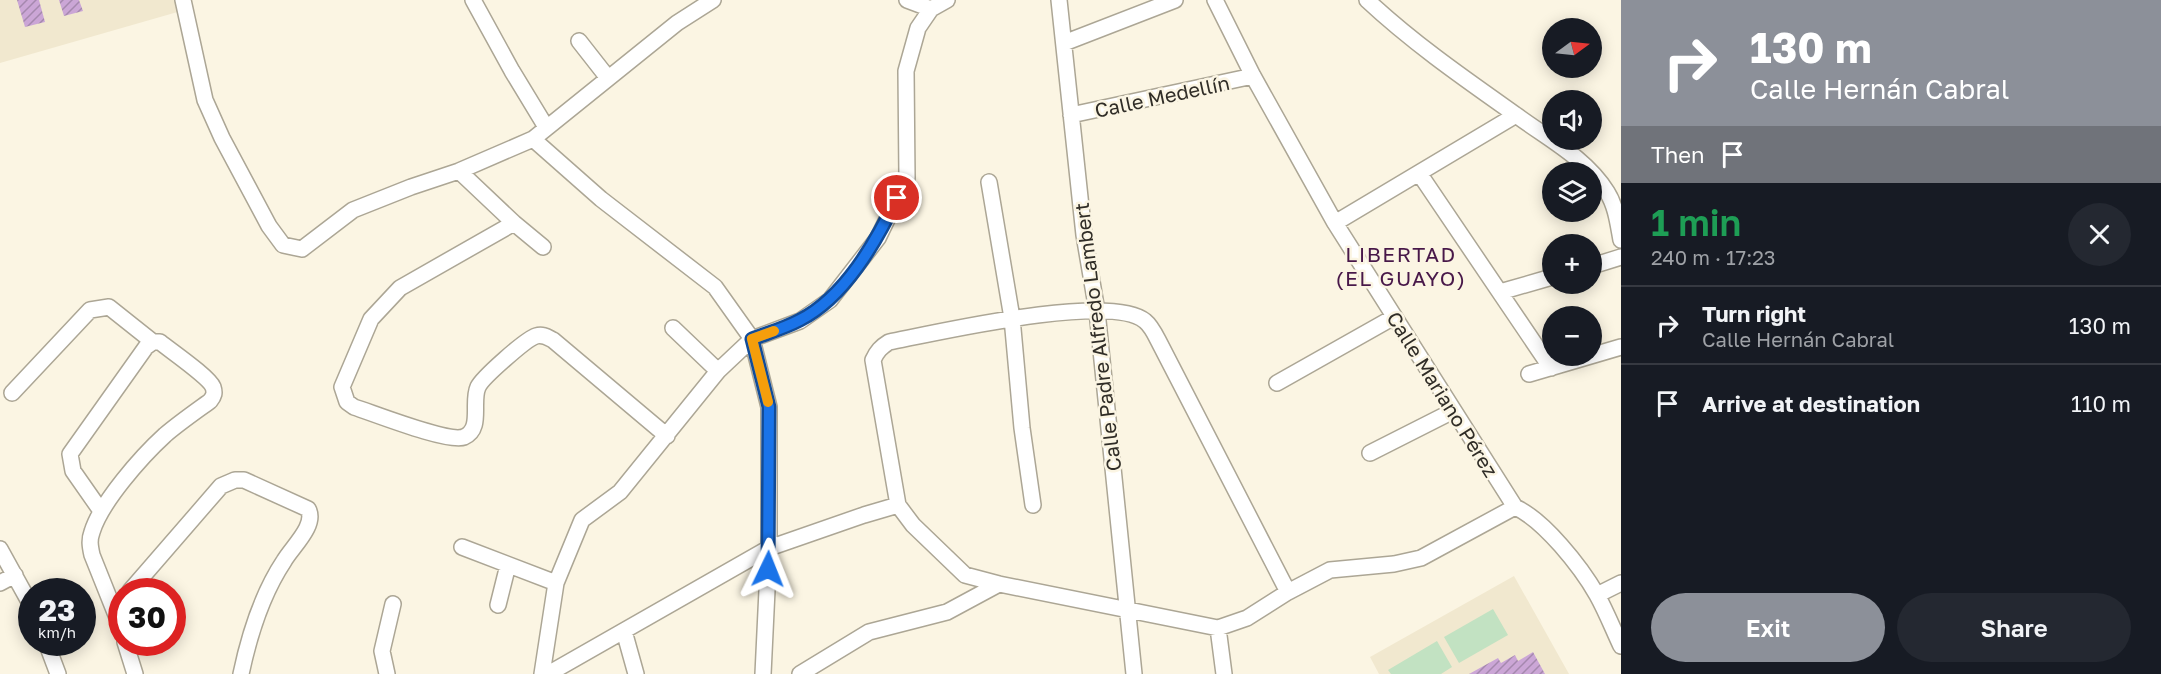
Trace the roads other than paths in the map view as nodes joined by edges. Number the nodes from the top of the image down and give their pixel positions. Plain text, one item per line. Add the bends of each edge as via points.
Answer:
1 (183, 0) edge
2 (473, 0) edge
3 (713, 0) edge
4 (907, 0) edge
5 (947, 0) edge
6 (1059, 0) edge
7 (1175, 0) edge
8 (1215, 0) edge
9 (1367, 0) edge
10 (928, 4) edge
11 (579, 41) dead end
12 (1064, 44) junction
13 (1253, 76) junction
14 (608, 78) junction
15 (1071, 115) junction
16 (1516, 116) junction
17 (546, 127) junction
18 (533, 139) junction
19 (459, 171) junction
20 (1419, 173) junction
21 (989, 182) dead end
22 (1618, 211) edge
23 (514, 223) junction
24 (1335, 223) junction
25 (1621, 240) edge
26 (543, 248) dead end
27 (1621, 257) edge
28 (1602, 263) edge
29 (1542, 280) edge
30 (1500, 292) junction
31 (1097, 311) junction
32 (1394, 317) junction
33 (1012, 318) junction
34 (673, 328) dead end
35 (752, 339) junction
36 (153, 342) junction
37 (1621, 347) edge
38 (1551, 368) junction
39 (718, 371) junction
40 (1529, 374) dead end
41 (1277, 383) dead end
42 (12, 393) dead end
43 (1453, 411) junction
44 (667, 436) junction
45 (1370, 453) dead end
46 (898, 505) junction
47 (1033, 505) dead end
48 (1515, 507) junction
49 (101, 512) junction
50 (462, 548) dead end
51 (769, 548) junction
52 (0, 549) edge
53 (508, 565) junction
54 (15, 575) junction
55 (141, 578) edge
56 (18, 581) edge
57 (0, 583) edge
58 (556, 583) junction
59 (1621, 583) edge
60 (999, 584) junction
61 (108, 586) edge
62 (1288, 592) junction
63 (1597, 596) junction
64 (393, 604) dead end
65 (498, 605) dead end
66 (1126, 608) junction
67 (1218, 628) junction
68 (624, 631) junction
69 (1621, 646) edge
70 (51, 656) edge
71 (129, 656) edge
72 (58, 674) edge
73 (135, 674) edge
74 (241, 674) edge
75 (387, 674) edge
76 (542, 674) edge
77 (548, 674) edge
78 (636, 674) edge
79 (762, 674) edge
80 (800, 674) edge
81 (1134, 674) edge
82 (1224, 674) edge

1 - 19 street via 205,100 269,226 283,245 302,249 353,210
2 - 17 street
3 - 14 street via 677,23
4 - 10 street
5 - 10 street
6 - 12 street, Calle Padre Alfredo Lambert
7 - 12 street
8 - 13 street, Calle Mariano Pérez
9 - 16 street via 1399,30
10 - 35 street via 906,71 907,178 878,238 830,300 800,321
11 - 14 street
12 - 15 street, Calle Padre Alfredo Lambert
13 - 15 street, Calle Medellín
13 - 24 street, Calle Mariano Pérez
14 - 17 street
15 - 31 street, Calle Padre Alfredo Lambert
16 - 20 street
16 - 22 street via 1562,147 1595,176
17 - 18 street
18 - 19 street
18 - 35 street via 601,199 716,286
19 - 23 street
20 - 24 street
20 - 30 street
21 - 33 street
22 - 25 street
23 - 26 street
23 - 44 street via 400,288 382,306 371,319 342,387 346,402 446,437 463,437 472,430 476,417 474,399 478,386 534,336 543,335
24 - 32 street, Calle Mariano Pérez
27 - 28 street
29 - 30 street
30 - 38 street
31 - 33 street
31 - 62 street via 1127,313 1145,321 1158,340
31 - 66 street, Calle Padre Alfredo Lambert
32 - 41 street
32 - 43 street, Calle Mariano Pérez
33 - 46 street via 889,342 877,352 873,360
33 - 47 street
34 - 39 street
35 - 39 street
35 - 51 street via 769,407
36 - 42 street via 109,307 90,310
36 - 49 street via 70,454 73,471
36 - 49 street via 160,342 210,381 214,397 165,435 132,470
37 - 38 street
38 - 40 street
39 - 44 street
43 - 45 street
43 - 48 street, Calle Mariano Pérez
44 - 58 street via 620,492 582,520
46 - 51 street
46 - 60 street via 965,575
48 - 62 street via 1421,558 1330,570
48 - 63 street, Calle Mariano Pérez via 1529,514 1554,539
49 - 61 street via 90,543
50 - 53 street
51 - 68 street
51 - 79 street
52 - 54 street
53 - 58 street
53 - 65 street
54 - 56 street
54 - 57 street
55 - 74 street via 228,482 244,480 304,506 310,513 310,523 282,562 263,604
58 - 76 street
59 - 63 street
60 - 66 street
60 - 80 street via 947,612 869,632
62 - 67 street via 1247,618
63 - 69 street, Calle Mariano Pérez
64 - 75 street via 382,651
66 - 67 street
66 - 81 street, Calle Padre Alfredo Lambert
67 - 82 street
68 - 77 street
68 - 78 street
70 - 72 street
71 - 73 street

